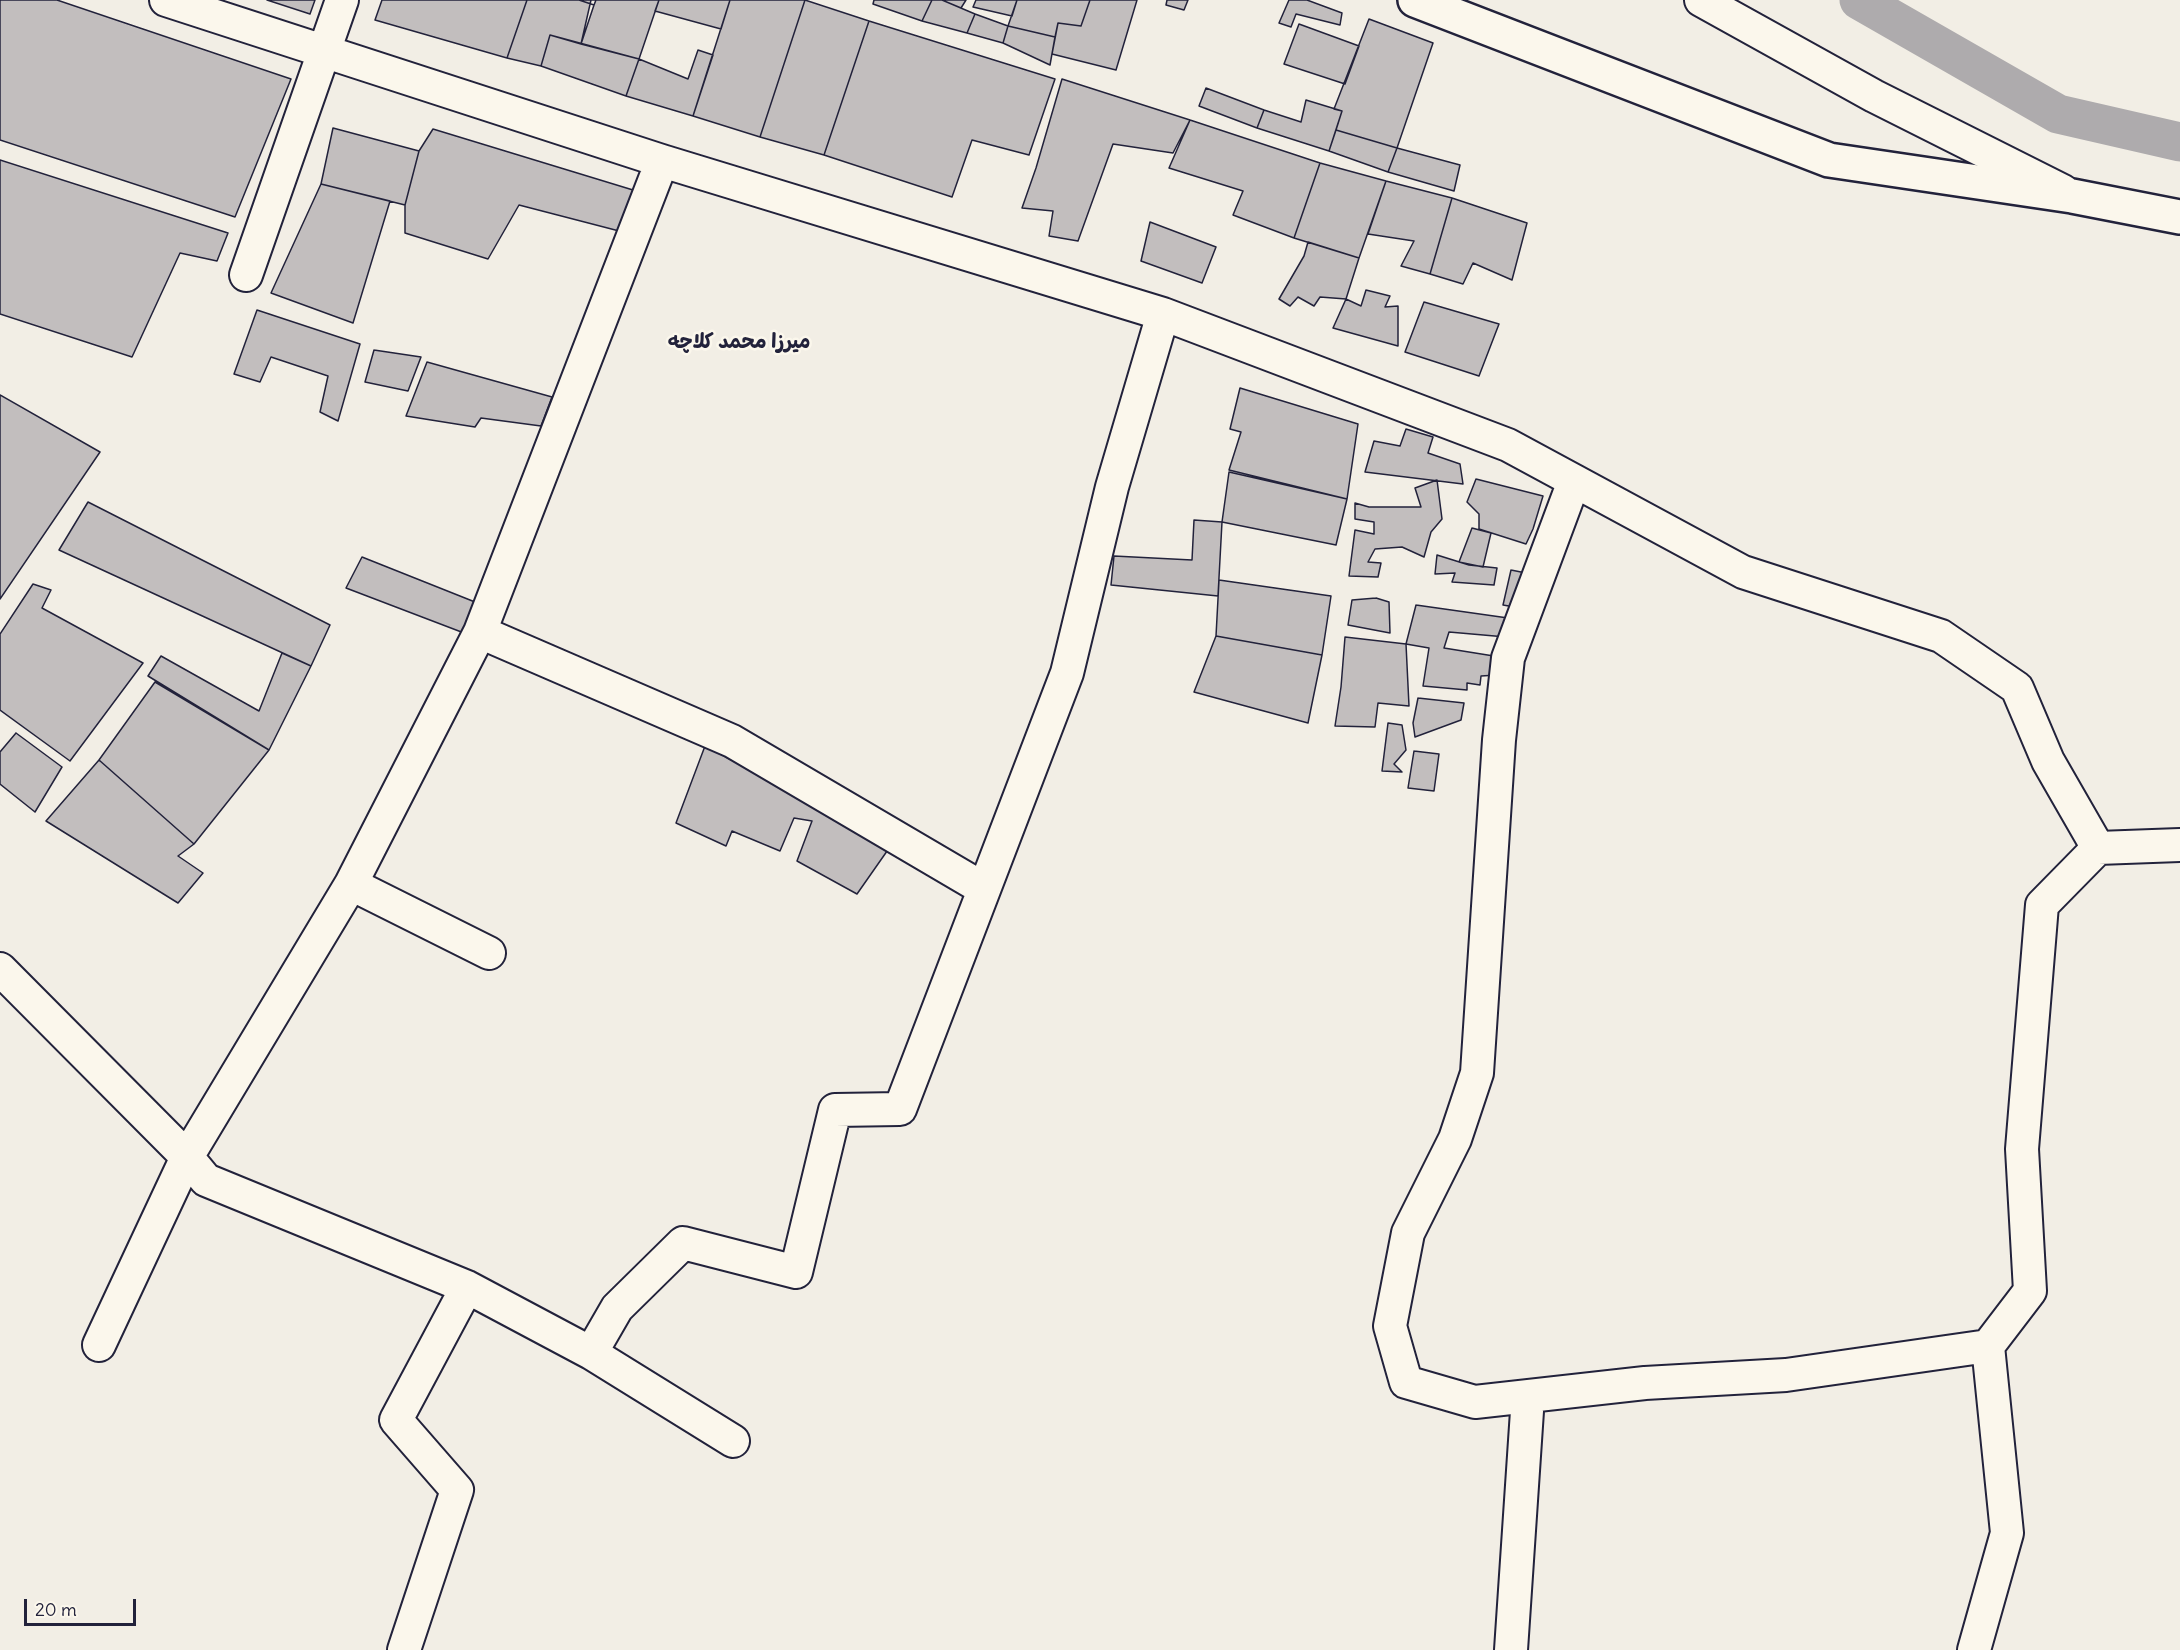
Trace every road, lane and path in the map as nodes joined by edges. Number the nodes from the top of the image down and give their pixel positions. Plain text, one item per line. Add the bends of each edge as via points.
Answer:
1 (166, 0) edge
2 (342, 0) edge
3 (1415, 0) edge
4 (1701, 0) edge
5 (324, 51) junction
6 (662, 161) junction
7 (2072, 196) junction
8 (2180, 217) edge
9 (246, 275) dead end
10 (1163, 314) junction
11 (1574, 481) junction
12 (480, 632) junction
13 (2180, 845) edge
14 (2098, 848) junction
15 (351, 884) junction
16 (984, 890) junction
17 (489, 953) dead end
18 (0, 969) edge
19 (187, 1157) junction
20 (467, 1287) junction
21 (99, 1345) dead end
22 (1988, 1347) junction
23 (591, 1353) junction
24 (1528, 1396) junction
25 (733, 1441) dead end
26 (404, 1650) edge
27 (1511, 1650) edge
28 (1974, 1650) edge

1 - 5 street
2 - 5 street
3 - 7 main road via 1829,159
4 - 7 street via 1874,96
5 - 6 street
5 - 9 street
6 - 10 street
6 - 12 street
7 - 8 main road
10 - 11 street via 1508,446
10 - 16 street via 1112,487 1067,673
11 - 14 street via 1743,572 1941,636 2017,688 2048,761
11 - 24 street via 1508,658 1477,1073 1455,1139 1408,1233 1390,1326 1406,1382 1475,1402
12 - 15 street
12 - 16 street via 732,741
13 - 14 street
14 - 22 street via 2042,905 2022,1149 2030,1291
15 - 17 street
15 - 19 street
16 - 23 street via 900,1109 835,1110 796,1272 683,1243 617,1308
18 - 19 street
19 - 20 street via 206,1180
19 - 21 street
20 - 23 street
20 - 26 street via 396,1420 457,1490
22 - 24 street via 1786,1375 1645,1383
22 - 28 street via 2007,1533
23 - 25 street
24 - 27 street

